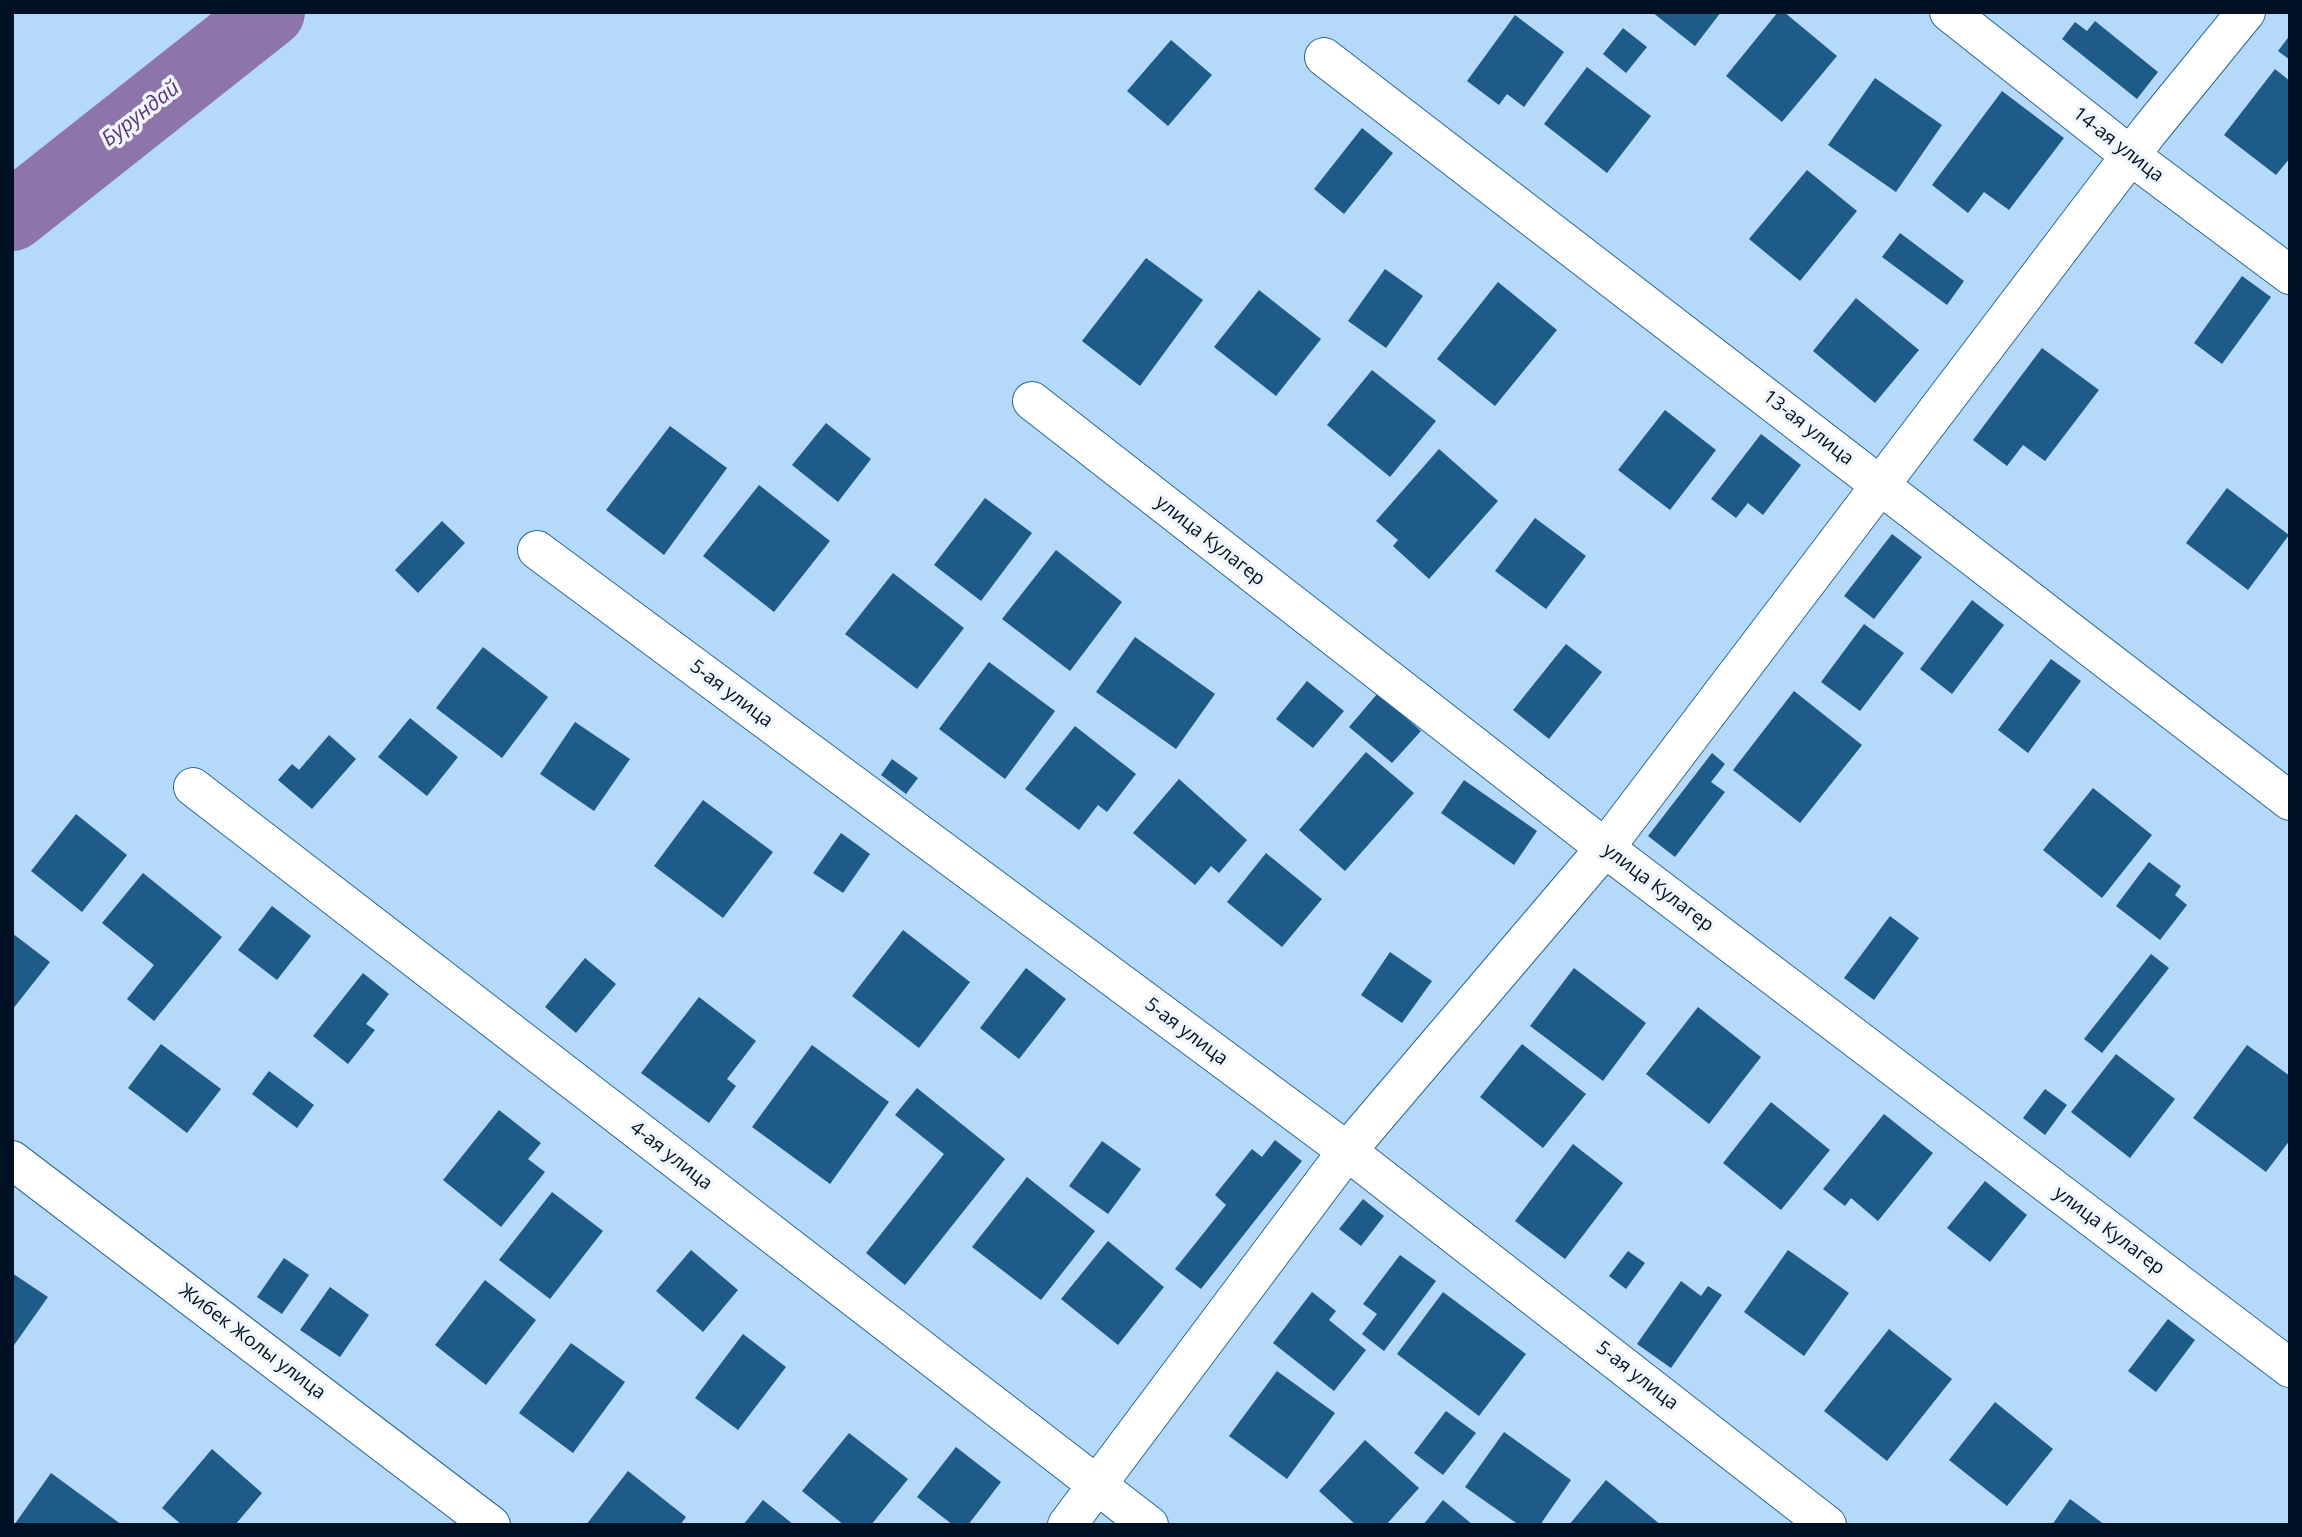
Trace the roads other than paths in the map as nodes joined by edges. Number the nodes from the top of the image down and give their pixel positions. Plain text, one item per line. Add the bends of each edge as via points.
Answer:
1 (1949, 12) edge
2 (2246, 12) edge
3 (1324, 57) dead end
4 (2131, 156) junction
5 (2290, 275) edge
6 (1032, 401) dead end
7 (1881, 485) junction
8 (537, 550) dead end
9 (193, 788) dead end
10 (2290, 801) edge
11 (1605, 848) junction
12 (1347, 1151) junction
13 (12, 1160) edge
14 (2290, 1368) edge
15 (1097, 1485) junction
16 (491, 1525) edge
17 (1067, 1525) edge
18 (1149, 1525) edge
19 (1827, 1525) edge

1 - 4 street, 14-ая улица
2 - 4 street
3 - 7 street, 13-ая улица
4 - 5 street, 14-ая улица
4 - 7 street
6 - 11 street, улица Кулагер
7 - 10 street, 13-ая улица
7 - 11 street
8 - 12 street, 5-ая улица
9 - 15 street, 4-ая улица
11 - 12 street
11 - 14 street, улица Кулагер
12 - 15 street
12 - 19 street, 5-ая улица
13 - 16 street, Жибек Жолы улица
15 - 17 street
15 - 18 street, 4-ая улица

